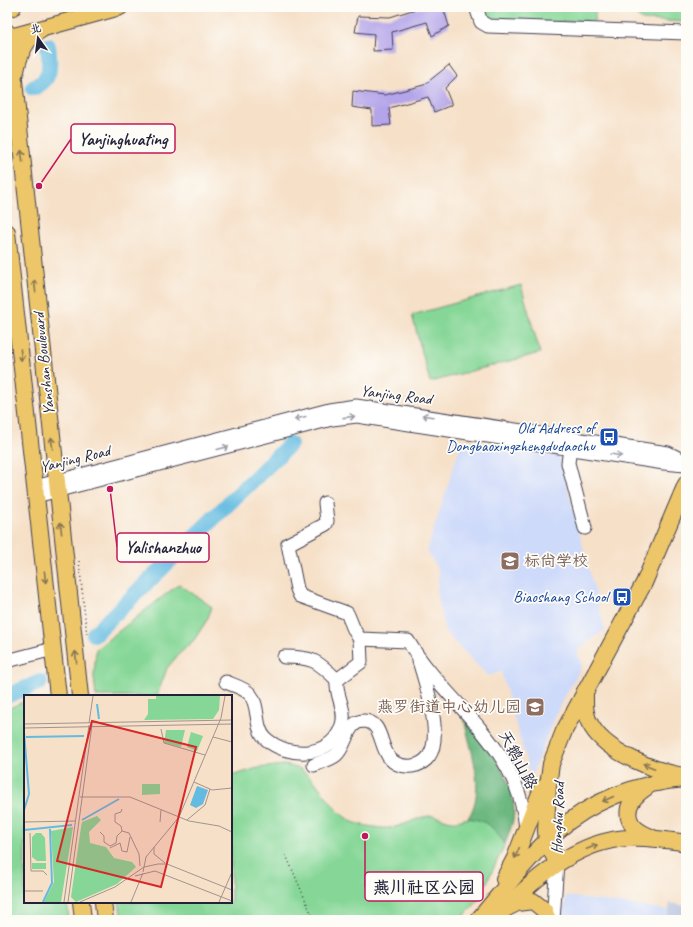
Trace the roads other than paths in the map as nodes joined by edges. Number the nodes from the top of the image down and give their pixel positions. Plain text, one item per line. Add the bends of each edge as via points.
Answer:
1 (13, 7) edge
2 (120, 7) edge
3 (476, 7) edge
4 (7, 8) edge
5 (46, 27) junction
6 (686, 32) edge
7 (7, 36) edge
8 (14, 83) junction
9 (7, 232) edge
10 (570, 448) junction
11 (686, 462) edge
12 (686, 465) edge
13 (686, 484) edge
14 (56, 486) junction
15 (36, 491) junction
16 (325, 503) dead end
17 (585, 528) dead end
18 (360, 640) junction
19 (53, 648) junction
20 (417, 655) junction
21 (284, 657) dead end
22 (7, 661) edge
23 (336, 680) junction
24 (226, 682) dead end
25 (585, 690) junction
26 (58, 695) edge
27 (80, 695) edge
28 (551, 764) junction
29 (314, 765) dead end
30 (686, 778) edge
31 (652, 784) junction
32 (526, 832) junction
33 (551, 836) junction
34 (655, 838) junction
35 (686, 843) edge
36 (557, 863) junction
37 (81, 903) edge
38 (103, 903) edge
39 (496, 912) edge
40 (83, 920) edge
41 (105, 920) edge
42 (478, 920) edge
43 (548, 920) edge
44 (553, 920) edge

1 - 4 main road
2 - 5 main road
3 - 6 street via 481,22 488,26
5 - 7 main road
5 - 8 main road via 33,35 26,44 18,62
7 - 8 main road, Yanshan Boulevard
14 -> 8 main road, Yanshan Boulevard
9 -> 15 main road, Yanshan Boulevard
10 -> 12 street, Yanjing Road
14 -> 10 street, Yanjing Road via 349,416 372,417
10 - 17 street via 568,463
11 -> 14 street, Yanjing Road via 668,453 356,406 329,410
13 - 25 main road, Honghu Road via 644,583
14 - 15 street, Yanjing Road
27 -> 14 main road, Yanshan Boulevard
15 -> 19 main road, Yanshan Boulevard
16 - 18 street via 326,524 288,544 297,589 300,596 307,600 347,613 353,631
18 - 20 street, 天鹅山路 via 408,640
18 - 23 street via 361,662
19 - 22 street
19 - 26 main road, Yanshan Boulevard
20 - 29 street via 425,680 435,734 432,752 426,761 416,766 392,762 373,724 364,721 356,723 350,729 336,755
20 - 32 street, 天鹅山路 via 481,728 500,755 521,800
21 - 23 street via 303,657 316,661
23 - 24 street via 343,714 342,725 336,736 324,748 310,753 292,752 276,746 265,738 257,720 254,700 249,693
25 - 28 main road, Honghu Road
30 -> 25 main road via 644,764 599,736 587,718
25 - 33 main road, Honghu Road via 561,767
28 - 32 main road
28 - 33 main road, Honghu Road via 547,793
30 - 31 main road
31 -> 33 main road via 592,806
31 - 34 main road via 632,800 629,814 634,828
32 -> 39 main road
33 - 36 main road, Honghu Road
33 - 39 main road
34 - 35 main road
36 -> 34 main road via 607,841
36 - 39 main road
36 - 44 street
37 - 40 main road
38 - 41 main road
39 - 42 main road
39 - 43 main road via 517,903 533,901 544,910

